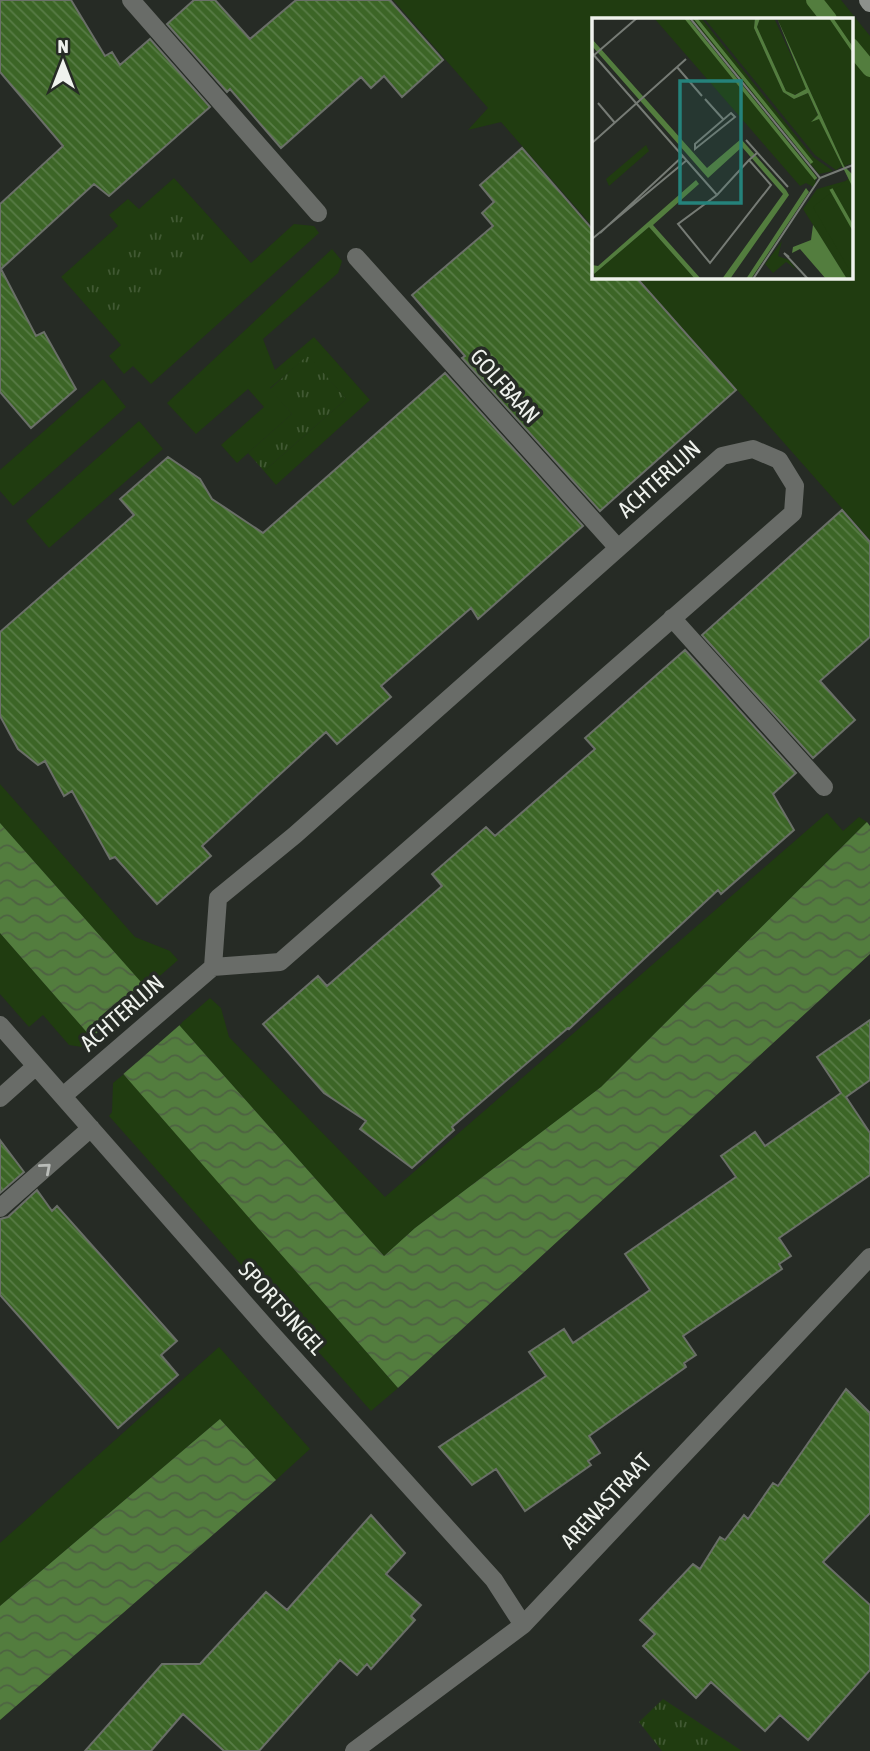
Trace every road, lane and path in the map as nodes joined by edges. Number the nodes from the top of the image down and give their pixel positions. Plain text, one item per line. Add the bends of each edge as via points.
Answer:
1 (131, 0) edge
2 (318, 213) dead end
3 (356, 257) dead end
4 (618, 548) junction
5 (673, 618) junction
6 (824, 787) dead end
7 (213, 967) junction
8 (0, 1025) edge
9 (36, 1066) junction
10 (63, 1097) junction
11 (0, 1098) edge
12 (91, 1128) junction
13 (0, 1208) edge
14 (870, 1257) edge
15 (523, 1625) junction
16 (354, 1751) edge

1 - 2 street
3 - 4 street, GOLFBAAN
4 - 5 street, ACHTERLIJN via 722,456 752,449 779,460 795,486 793,513
4 - 7 street, ACHTERLIJN via 218,898
5 - 6 street
5 - 7 street, ACHTERLIJN via 280,962
7 - 10 street, ACHTERLIJN
8 - 9 street, SPORTSINGEL
9 - 10 street, SPORTSINGEL
9 - 11 street
10 - 12 street, SPORTSINGEL
13 -> 12 street
12 - 15 street, SPORTSINGEL via 494,1580
14 - 15 street, ARENASTRAAT
15 - 16 street, ARENASTRAAT

